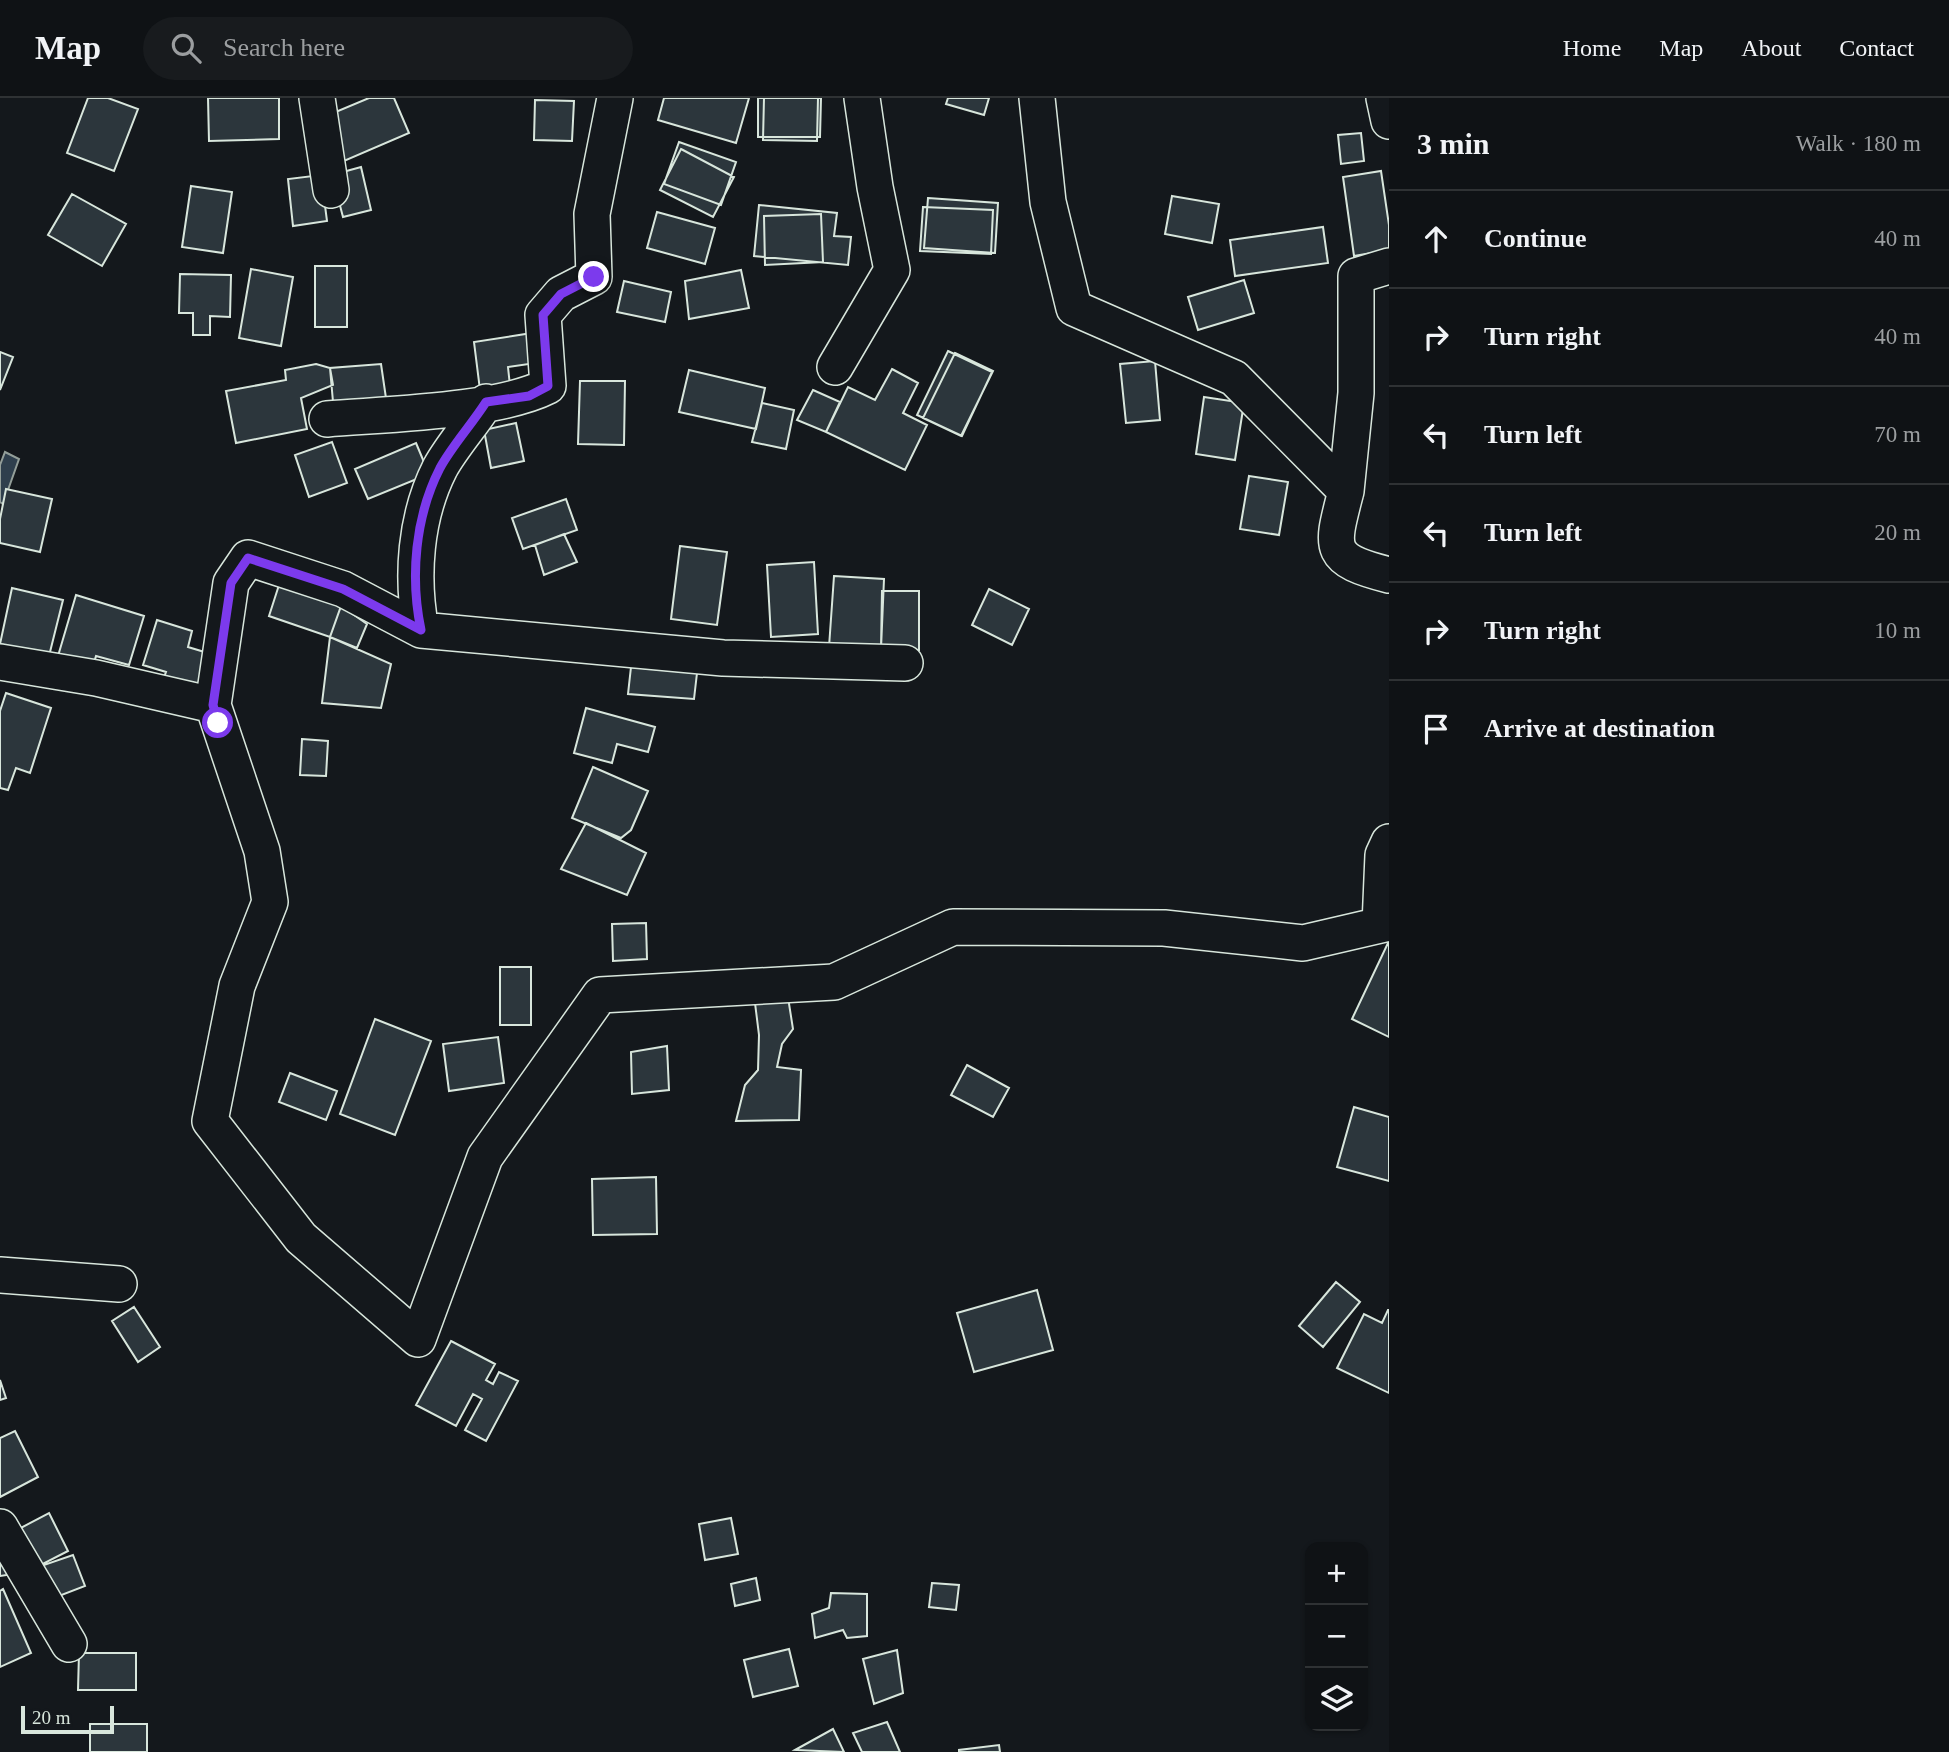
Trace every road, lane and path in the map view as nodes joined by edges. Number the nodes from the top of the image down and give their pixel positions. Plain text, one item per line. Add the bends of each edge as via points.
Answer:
1 (317, 98) edge
2 (615, 98) edge
3 (862, 98) edge
4 (1037, 98) edge
5 (1384, 98) edge
6 (1389, 121) edge
7 (331, 190) dead end
8 (1389, 266) edge
9 (835, 367) dead end
10 (486, 402) junction
11 (327, 419) dead end
12 (1346, 491) junction
13 (1389, 575) edge
14 (421, 630) junction
15 (0, 662) edge
16 (905, 663) dead end
17 (213, 705) junction
18 (1389, 842) edge
19 (1385, 924) edge
20 (0, 1275) edge
21 (119, 1284) dead end
22 (0, 1527) edge
23 (69, 1644) dead end

1 - 7 street
2 - 10 street via 592,214 594,277 561,294 543,315 548,386 529,396
3 - 9 street via 892,270
4 - 12 street via 1048,202 1074,308 1234,378
5 - 6 street
8 - 12 street via 1356,276 1356,393
10 - 11 street
10 - 14 street via 441,467 421,516 415,598
12 - 13 street via 1334,537 1340,555 1357,567
14 - 16 street via 723,658
14 - 17 street via 343,589 248,558 231,583
15 - 17 street
17 - 19 street via 262,851 270,902 237,986 210,1121 301,1238 418,1339 485,1157 600,995 834,982 953,928 1164,928 1303,943
18 - 19 street via 1383,855
20 - 21 street
22 - 23 street

